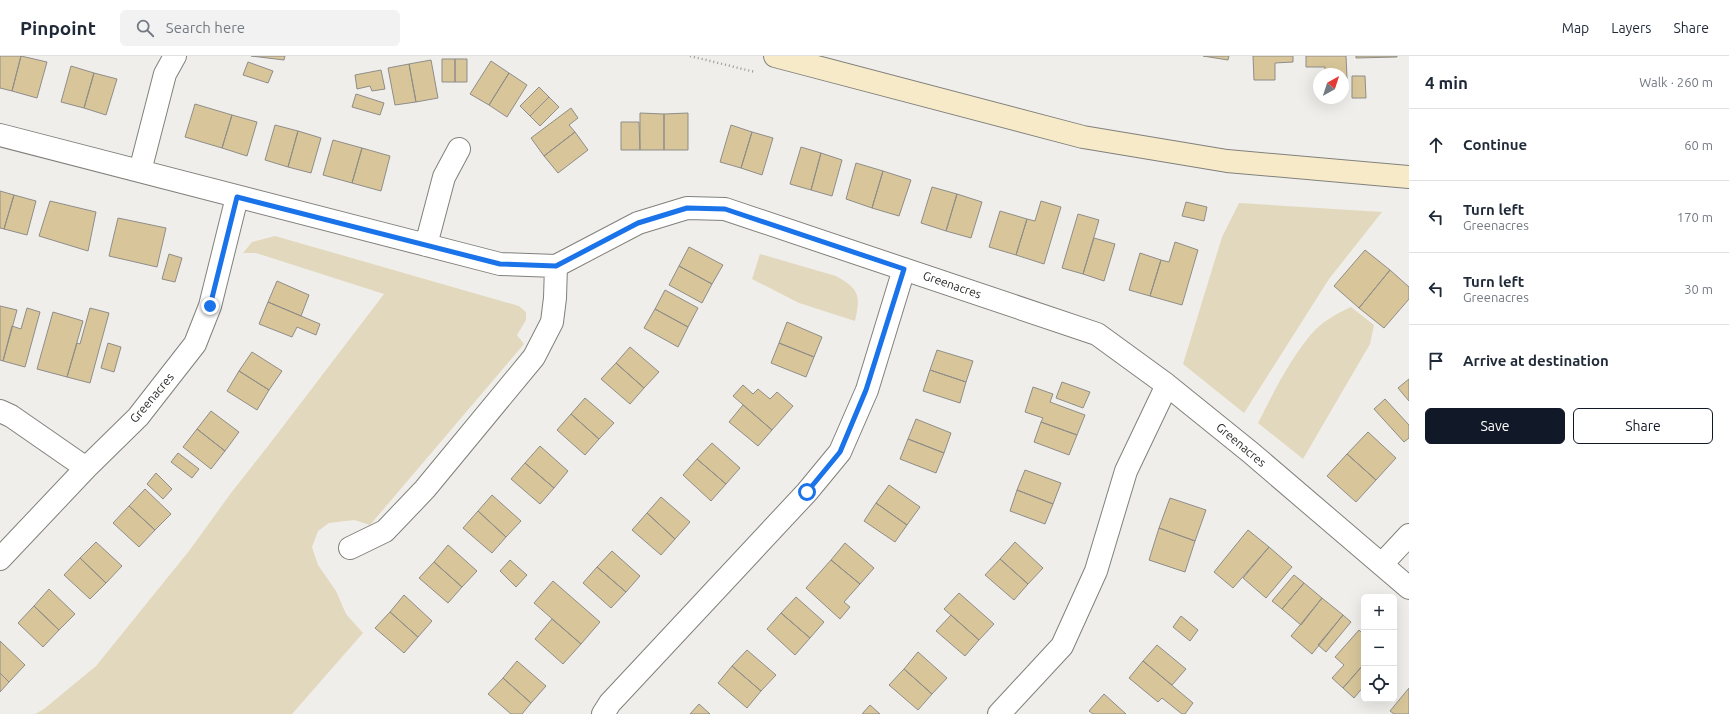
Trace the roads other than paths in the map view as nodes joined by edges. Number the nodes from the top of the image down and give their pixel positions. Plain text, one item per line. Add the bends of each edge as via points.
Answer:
1 (175, 56) edge
2 (775, 56) edge
3 (0, 136) edge
4 (459, 149) dead end
5 (140, 171) junction
6 (1409, 178) edge
7 (237, 197) junction
8 (426, 245) junction
9 (556, 266) junction
10 (904, 269) junction
11 (1167, 385) junction
12 (0, 411) edge
13 (86, 468) junction
14 (1409, 535) edge
15 (350, 548) dead end
16 (0, 559) edge
17 (1382, 564) junction
18 (1409, 588) edge
19 (603, 714) edge
20 (999, 714) edge

1 - 5 street via 165,74
2 - 6 street via 1083,138 1227,161
3 - 5 street, Greenacres
4 - 8 street via 444,177
5 - 7 street, Greenacres
7 - 8 street, Greenacres
7 - 13 street, Greenacres via 210,306 195,344 138,417
8 - 9 street, Greenacres via 500,264
9 - 10 street, Greenacres via 638,223 687,208 725,209
9 - 15 street via 552,322 534,357 426,489 400,516 385,531
10 - 11 street, Greenacres via 1097,334
10 - 19 street via 866,390 840,452 807,492 610,703
11 - 17 street, Greenacres
11 - 20 street via 1126,471 1096,570 1062,646
12 - 13 street
13 - 16 street, Greenacres
14 - 17 street
17 - 18 street, Greenacres

